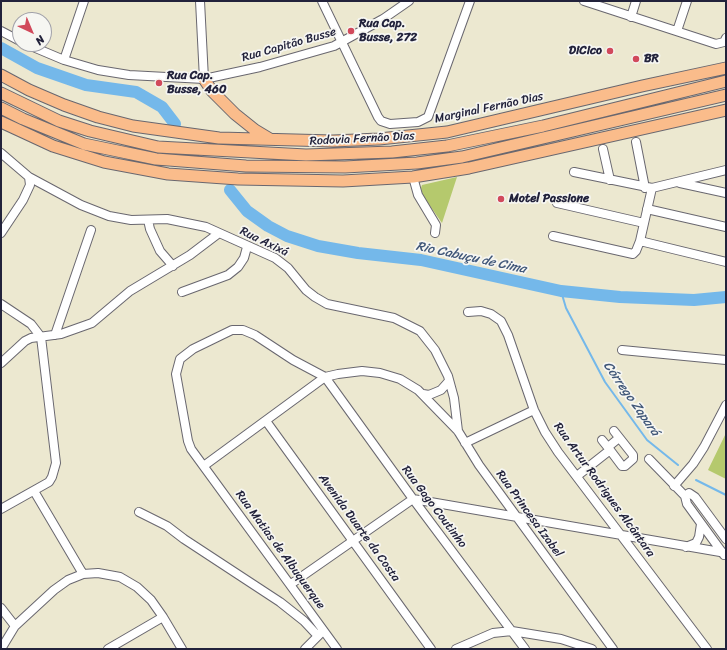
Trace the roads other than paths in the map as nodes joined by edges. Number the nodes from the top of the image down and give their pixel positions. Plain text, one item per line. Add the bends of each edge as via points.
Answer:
1 (84, 1) edge
2 (200, 1) edge
3 (322, 1) edge
4 (409, 1) edge
5 (470, 1) edge
6 (584, 1) edge
7 (636, 1) edge
8 (687, 1) edge
9 (631, 17) junction
10 (1, 31) edge
11 (677, 31) junction
12 (12, 37) edge
13 (726, 38) edge
14 (342, 43) junction
15 (45, 52) edge
16 (64, 60) junction
17 (726, 68) edge
18 (1, 75) edge
19 (204, 79) junction
20 (726, 81) edge
21 (1, 93) edge
22 (726, 94) edge
23 (1, 108) edge
24 (726, 110) edge
25 (1, 122) edge
26 (270, 140) junction
27 (636, 142) dead end
28 (603, 149) dead end
29 (1, 153) edge
30 (726, 170) edge
31 (574, 172) dead end
32 (413, 176) junction
33 (29, 177) junction
34 (610, 180) junction
35 (677, 182) junction
36 (649, 188) junction
37 (726, 194) edge
38 (557, 203) dead end
39 (647, 209) junction
40 (148, 220) junction
41 (644, 223) junction
42 (726, 227) edge
43 (91, 230) dead end
44 (1, 233) edge
45 (219, 233) junction
46 (435, 233) dead end
47 (553, 236) dead end
48 (640, 241) junction
49 (248, 247) junction
50 (726, 262) edge
51 (173, 266) junction
52 (182, 292) dead end
53 (1, 304) edge
54 (468, 312) dead end
55 (54, 335) junction
56 (41, 337) junction
57 (622, 350) dead end
58 (726, 360) edge
59 (1, 363) edge
60 (325, 377) junction
61 (449, 381) junction
62 (424, 394) junction
63 (726, 405) edge
64 (534, 410) junction
65 (266, 421) junction
66 (458, 431) junction
67 (602, 440) dead end
68 (465, 443) junction
69 (609, 449) junction
70 (649, 459) dead end
71 (205, 466) junction
72 (577, 476) junction
73 (674, 486) junction
74 (34, 491) junction
75 (685, 496) junction
76 (413, 499) junction
77 (1, 508) edge
78 (138, 512) dead end
79 (517, 518) junction
80 (701, 524) junction
81 (622, 536) junction
82 (726, 539) edge
83 (354, 541) junction
84 (686, 547) junction
85 (725, 555) edge
86 (83, 574) junction
87 (290, 584) junction
88 (1, 608) edge
89 (163, 617) junction
90 (15, 626) junction
91 (512, 631) junction
92 (320, 633) junction
93 (2, 646) edge
94 (108, 649) edge
95 (182, 649) edge
96 (305, 649) edge
97 (337, 649) edge
98 (431, 649) edge
99 (456, 649) edge
100 (525, 649) edge
101 (592, 649) edge
102 (613, 649) edge
103 (707, 649) edge

1 - 16 street
2 - 19 street
3 - 14 street
4 - 14 street, Rua Capitão Busse
5 - 14 street via 427,119 418,122 390,124 381,121
6 - 9 street
7 - 9 street
8 - 11 street
9 - 11 street
10 - 12 street
11 - 13 street via 716,44 724,42
14 - 19 street, Rua Capitão Busse via 303,56
15 - 16 street, Rua Capitão Busse
16 - 19 street, Rua Capitão Busse via 98,70 129,75
17 - 26 highway, Marginal Fernão Dias via 448,132 357,140
18 - 26 highway, Marginal Fernão Dias via 64,105 127,125 195,136
19 - 26 highway via 235,114
20 - 21 highway, Rodovia Fernão Dias via 543,126 446,146 392,152 306,155 158,147 71,125
22 - 23 highway, Rodovia Fernão Dias via 462,157 417,163 346,167 246,166 156,159 84,144
24 - 32 highway via 499,162
25 - 32 highway via 54,146 104,162 168,174 320,181
27 - 36 street
28 - 34 street
29 - 33 street, Rua Axixá
30 - 35 street
31 - 34 street
32 - 46 street via 418,195 436,225
33 - 40 street, Rua Axixá via 92,210 120,219
33 - 44 street via 29,190
34 - 36 street
35 - 36 street
35 - 37 street
36 - 39 street
38 - 41 street
39 - 41 street
39 - 42 street
40 - 45 street, Rua Axixá via 191,222
40 - 51 street via 160,251
41 - 48 street
43 - 55 street
45 - 49 street, Rua Axixá
45 - 51 street
47 - 48 street via 631,254 636,251
48 - 50 street
49 - 52 street via 238,267 228,275
49 - 61 street, Rua Axixá via 283,263 306,290 327,304 394,318 420,331 444,365
51 - 55 street via 130,291 92,323
53 - 56 street via 31,324
54 - 64 street, Rua Artur Rodrigues Alcântara via 491,314 501,321
55 - 56 street
56 - 59 street via 24,341
56 - 74 street via 56,463 52,477
57 - 58 street
60 - 62 street, Rua Princesa Izabel via 350,372 380,373 400,378
60 - 65 street
60 - 71 street, Rua Matias de Albuquerque via 243,330 232,330 186,353 180,359 176,374 185,428 191,450
60 - 76 street, Rua Gago Coutinho
61 - 62 street via 441,390
61 - 66 street, Rua Axixá
62 - 66 street, Rua Princesa Izabel
63 - 73 street via 696,459
64 - 68 street
64 - 72 street, Rua Artur Rodrigues Alcântara via 545,432
65 - 71 street
65 - 83 street, Avenida Duarte da Costa
66 - 68 street, Rua Princesa Izabel
67 - 69 street
68 - 79 street, Rua Princesa Izabel
69 - 69 street via 616,434 633,454 633,459 622,466
69 - 72 street
70 - 73 street
71 - 87 street, Rua Matias de Albuquerque
72 - 81 street, Rua Artur Rodrigues Alcântara
73 - 75 street
74 - 77 street
74 - 86 street
75 - 80 street via 687,504
75 - 82 street via 689,493 695,497
76 - 79 street
76 - 83 street
76 - 91 street, Rua Gago Coutinho
78 - 92 street via 167,526 280,602
79 - 81 street
79 - 102 street, Rua Princesa Izabel
80 - 84 street via 696,543
80 - 85 street
81 - 84 street
81 - 103 street, Rua Artur Rodrigues Alcântara
83 - 87 street
83 - 98 street, Avenida Duarte da Costa
84 - 85 street
86 - 89 street via 98,572 120,577 137,587 151,600
86 - 90 street via 54,590
87 - 92 street, Rua Matias de Albuquerque
88 - 90 street
89 - 94 street
89 - 95 street
90 - 93 street
91 - 99 street via 493,633
91 - 100 street, Rua Gago Coutinho
91 - 101 street via 561,639
92 - 96 street
92 - 97 street, Rua Matias de Albuquerque

